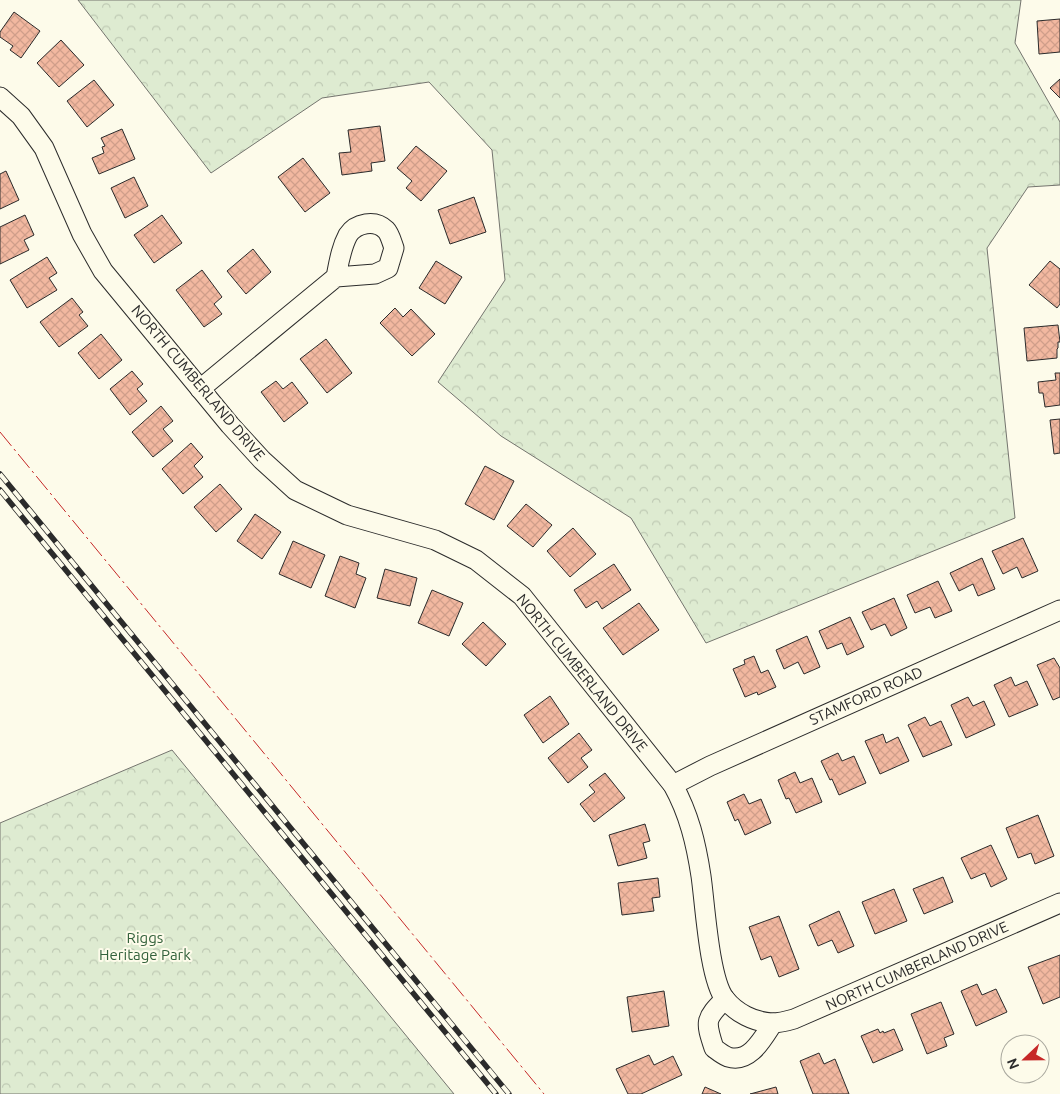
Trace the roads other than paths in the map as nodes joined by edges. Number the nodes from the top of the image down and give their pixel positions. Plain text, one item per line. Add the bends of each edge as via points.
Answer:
1 (0, 98) edge
2 (336, 277) dead end
3 (200, 389) junction
4 (1060, 610) edge
5 (673, 785) junction
6 (1060, 903) edge
7 (725, 999) junction
8 (773, 1023) junction

1 - 3 street, NORTH CUMBERLAND DRIVE via 21,116 44,148 82,234 103,271
2 - 3 street
3 - 5 street, NORTH CUMBERLAND DRIVE via 262,460 295,490 347,515 435,540 476,560 522,596
4 - 5 street, STAMFORD ROAD
5 - 7 street, NORTH CUMBERLAND DRIVE via 692,826 710,952 718,986
6 - 8 street, NORTH CUMBERLAND DRIVE via 794,1019
7 - 8 street, NORTH CUMBERLAND DRIVE via 742,1014
7 - 8 street via 710,1014 708,1030 714,1048 728,1057 742,1058 757,1048

